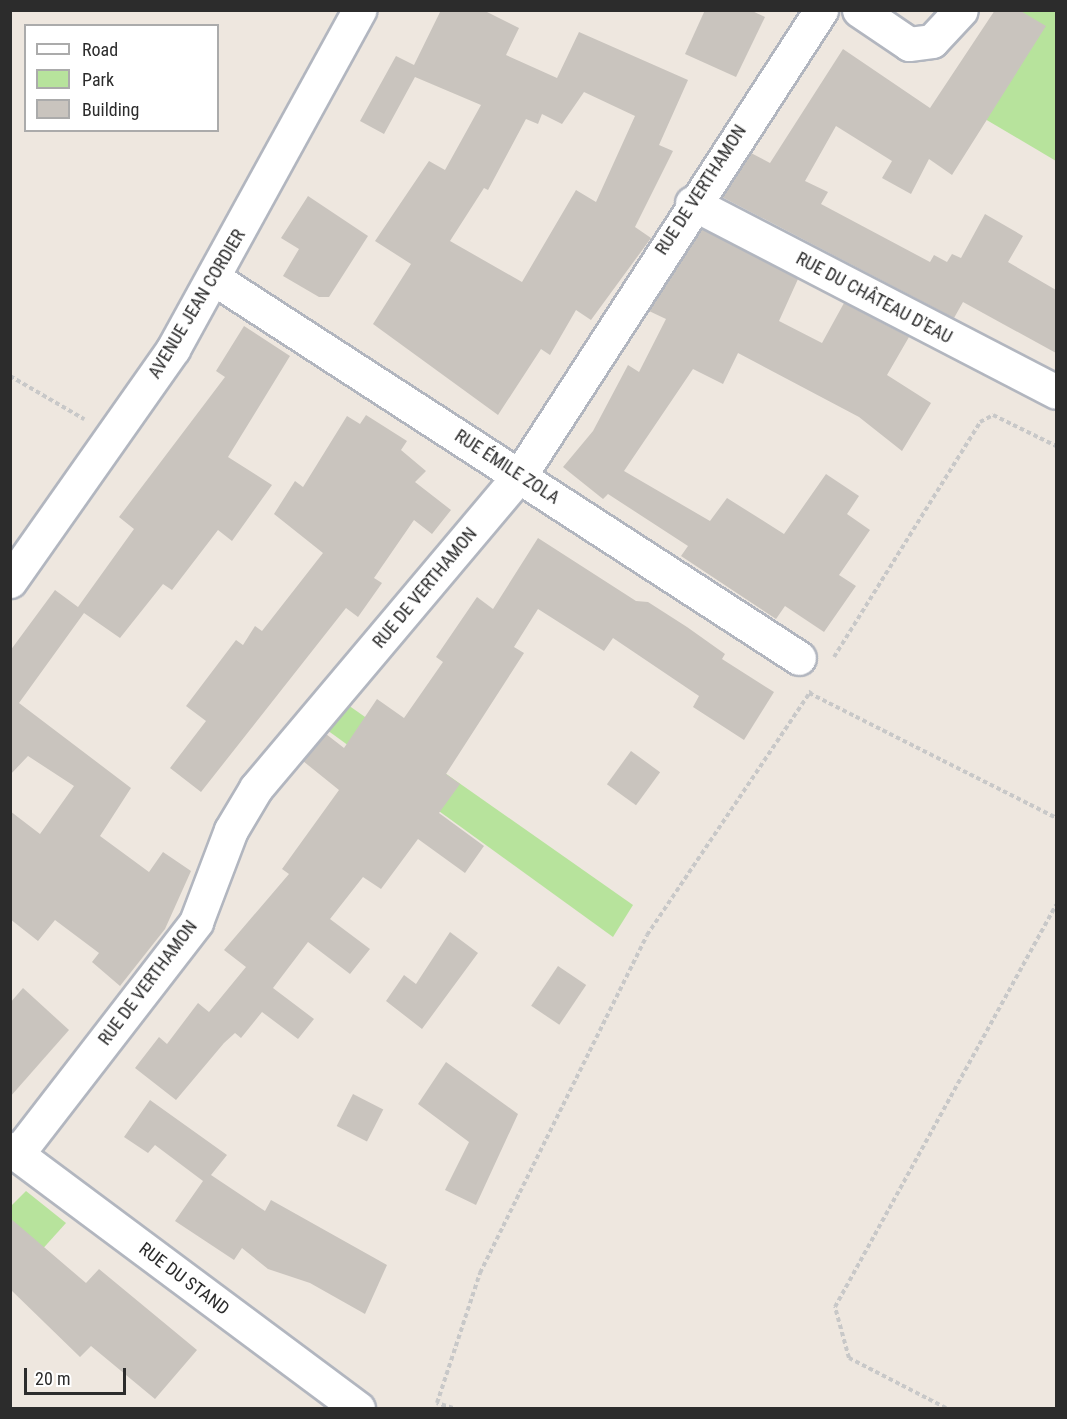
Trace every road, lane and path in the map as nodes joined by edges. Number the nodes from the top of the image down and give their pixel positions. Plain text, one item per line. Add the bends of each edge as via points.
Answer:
1 (359, 10) edge
2 (821, 10) edge
3 (859, 10) edge
4 (961, 10) edge
5 (692, 203) junction
6 (215, 279) junction
7 (10, 376) edge
8 (1056, 392) edge
9 (114, 440) junction
10 (1056, 446) edge
11 (520, 475) junction
12 (10, 581) edge
13 (815, 668) junction
14 (809, 693) junction
15 (1056, 818) edge
16 (1056, 906) edge
17 (14, 1151) edge
18 (345, 1405) edge
19 (453, 1408) edge
20 (946, 1408) edge

1 - 6 street, AVENUE JEAN CORDIER
2 - 5 street, RUE DE VERTHAMON
3 - 4 street via 909,44 932,41
5 - 8 street, RUE DU CHÂTEAU D'EAU
5 - 11 street, RUE DE VERTHAMON
6 - 9 street, AVENUE JEAN CORDIER
6 - 11 street, RUE ÉMILE ZOLA
7 - 9 path
9 - 12 street, AVENUE JEAN CORDIER
10 - 13 path via 993,415 980,422
11 - 13 street, RUE ÉMILE ZOLA
11 - 17 street, RUE DE VERTHAMON via 256,788 231,830 196,922
13 - 14 path
14 - 15 path
14 - 19 path via 647,935 480,1273 437,1403
16 - 20 path via 835,1307 849,1358
17 - 18 street, RUE DU STAND

